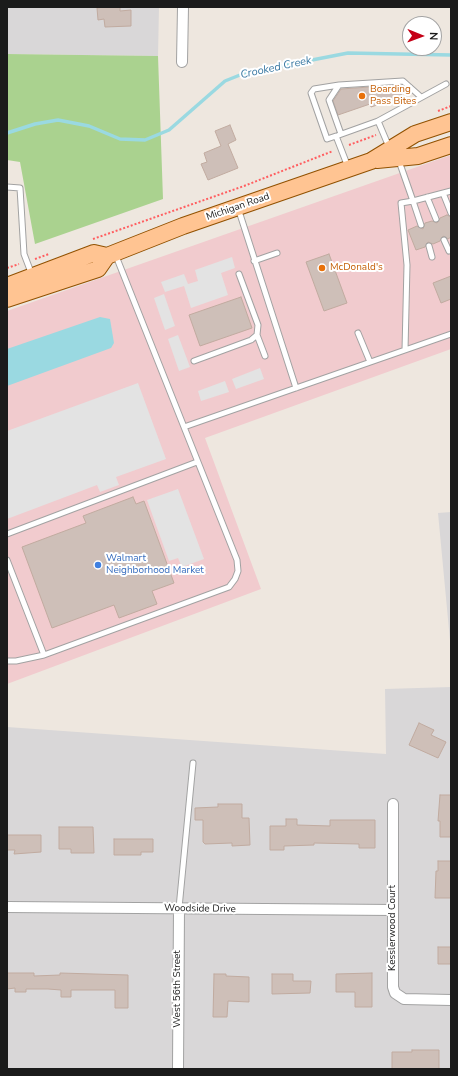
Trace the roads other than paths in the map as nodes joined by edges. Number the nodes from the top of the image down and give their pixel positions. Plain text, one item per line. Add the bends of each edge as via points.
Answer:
1 (183, 7) edge
2 (182, 62) dead end
3 (446, 84) dead end
4 (339, 85) junction
5 (421, 97) junction
6 (378, 121) junction
7 (451, 122) edge
8 (339, 135) junction
9 (451, 145) edge
10 (394, 154) junction
11 (349, 168) junction
12 (7, 187) edge
13 (451, 191) edge
14 (443, 193) junction
15 (427, 197) junction
16 (413, 201) junction
17 (237, 207) junction
18 (451, 213) edge
19 (436, 219) dead end
20 (421, 225) dead end
21 (444, 240) dead end
22 (429, 246) dead end
23 (449, 251) dead end
24 (277, 253) dead end
25 (111, 254) junction
26 (432, 257) dead end
27 (254, 261) junction
28 (30, 269) junction
29 (239, 274) dead end
30 (7, 286) edge
31 (7, 299) edge
32 (358, 333) dead end
33 (451, 334) edge
34 (257, 335) junction
35 (405, 350) junction
36 (265, 356) dead end
37 (194, 361) dead end
38 (370, 362) junction
39 (296, 388) junction
40 (184, 427) junction
41 (197, 462) junction
42 (7, 534) edge
43 (7, 560) edge
44 (44, 655) junction
45 (7, 661) edge
46 (193, 763) dead end
47 (393, 804) dead end
48 (7, 907) edge
49 (179, 908) junction
50 (393, 910) junction
51 (451, 1000) edge
52 (178, 1069) edge

1 - 2 street
3 - 5 lane
4 - 5 lane via 403,81
4 - 8 lane via 329,100
4 - 8 lane via 314,89 311,93 327,140
5 - 6 lane
6 - 8 lane
6 - 10 lane
7 - 10 main road, Michigan Road via 415,134
8 - 11 lane
9 - 10 main road, Michigan Road via 418,156
10 - 11 main road, Michigan Road
10 - 16 lane
11 - 17 main road, Michigan Road
12 - 28 lane via 20,188 24,254
13 - 14 lane
14 - 15 lane
14 - 18 lane
15 - 16 lane
15 - 19 lane
16 - 20 lane
16 - 35 lane via 401,203 407,265
17 - 25 main road, Michigan Road
17 - 27 lane
21 - 23 lane
22 - 26 lane
24 - 27 lane
25 - 28 main road, Michigan Road via 94,253
25 - 31 main road, Michigan Road via 98,269
25 - 40 lane
27 - 39 lane
28 - 30 main road, Michigan Road
29 - 34 lane via 258,325
32 - 38 lane
33 - 35 lane
34 - 36 lane
34 - 37 lane via 251,340
35 - 38 lane
38 - 39 lane
39 - 40 lane
40 - 41 lane
41 - 42 lane
41 - 44 lane via 237,560 236,579 229,587
43 - 44 lane
44 - 45 lane
46 - 49 lane
47 - 50 street, Kesslerwood Court
48 - 49 street, Woodside Drive
49 - 50 street, Woodside Drive
49 - 52 street, West 56th Street
50 - 51 street, Kesslerwood Court via 392,987 395,993 404,999

